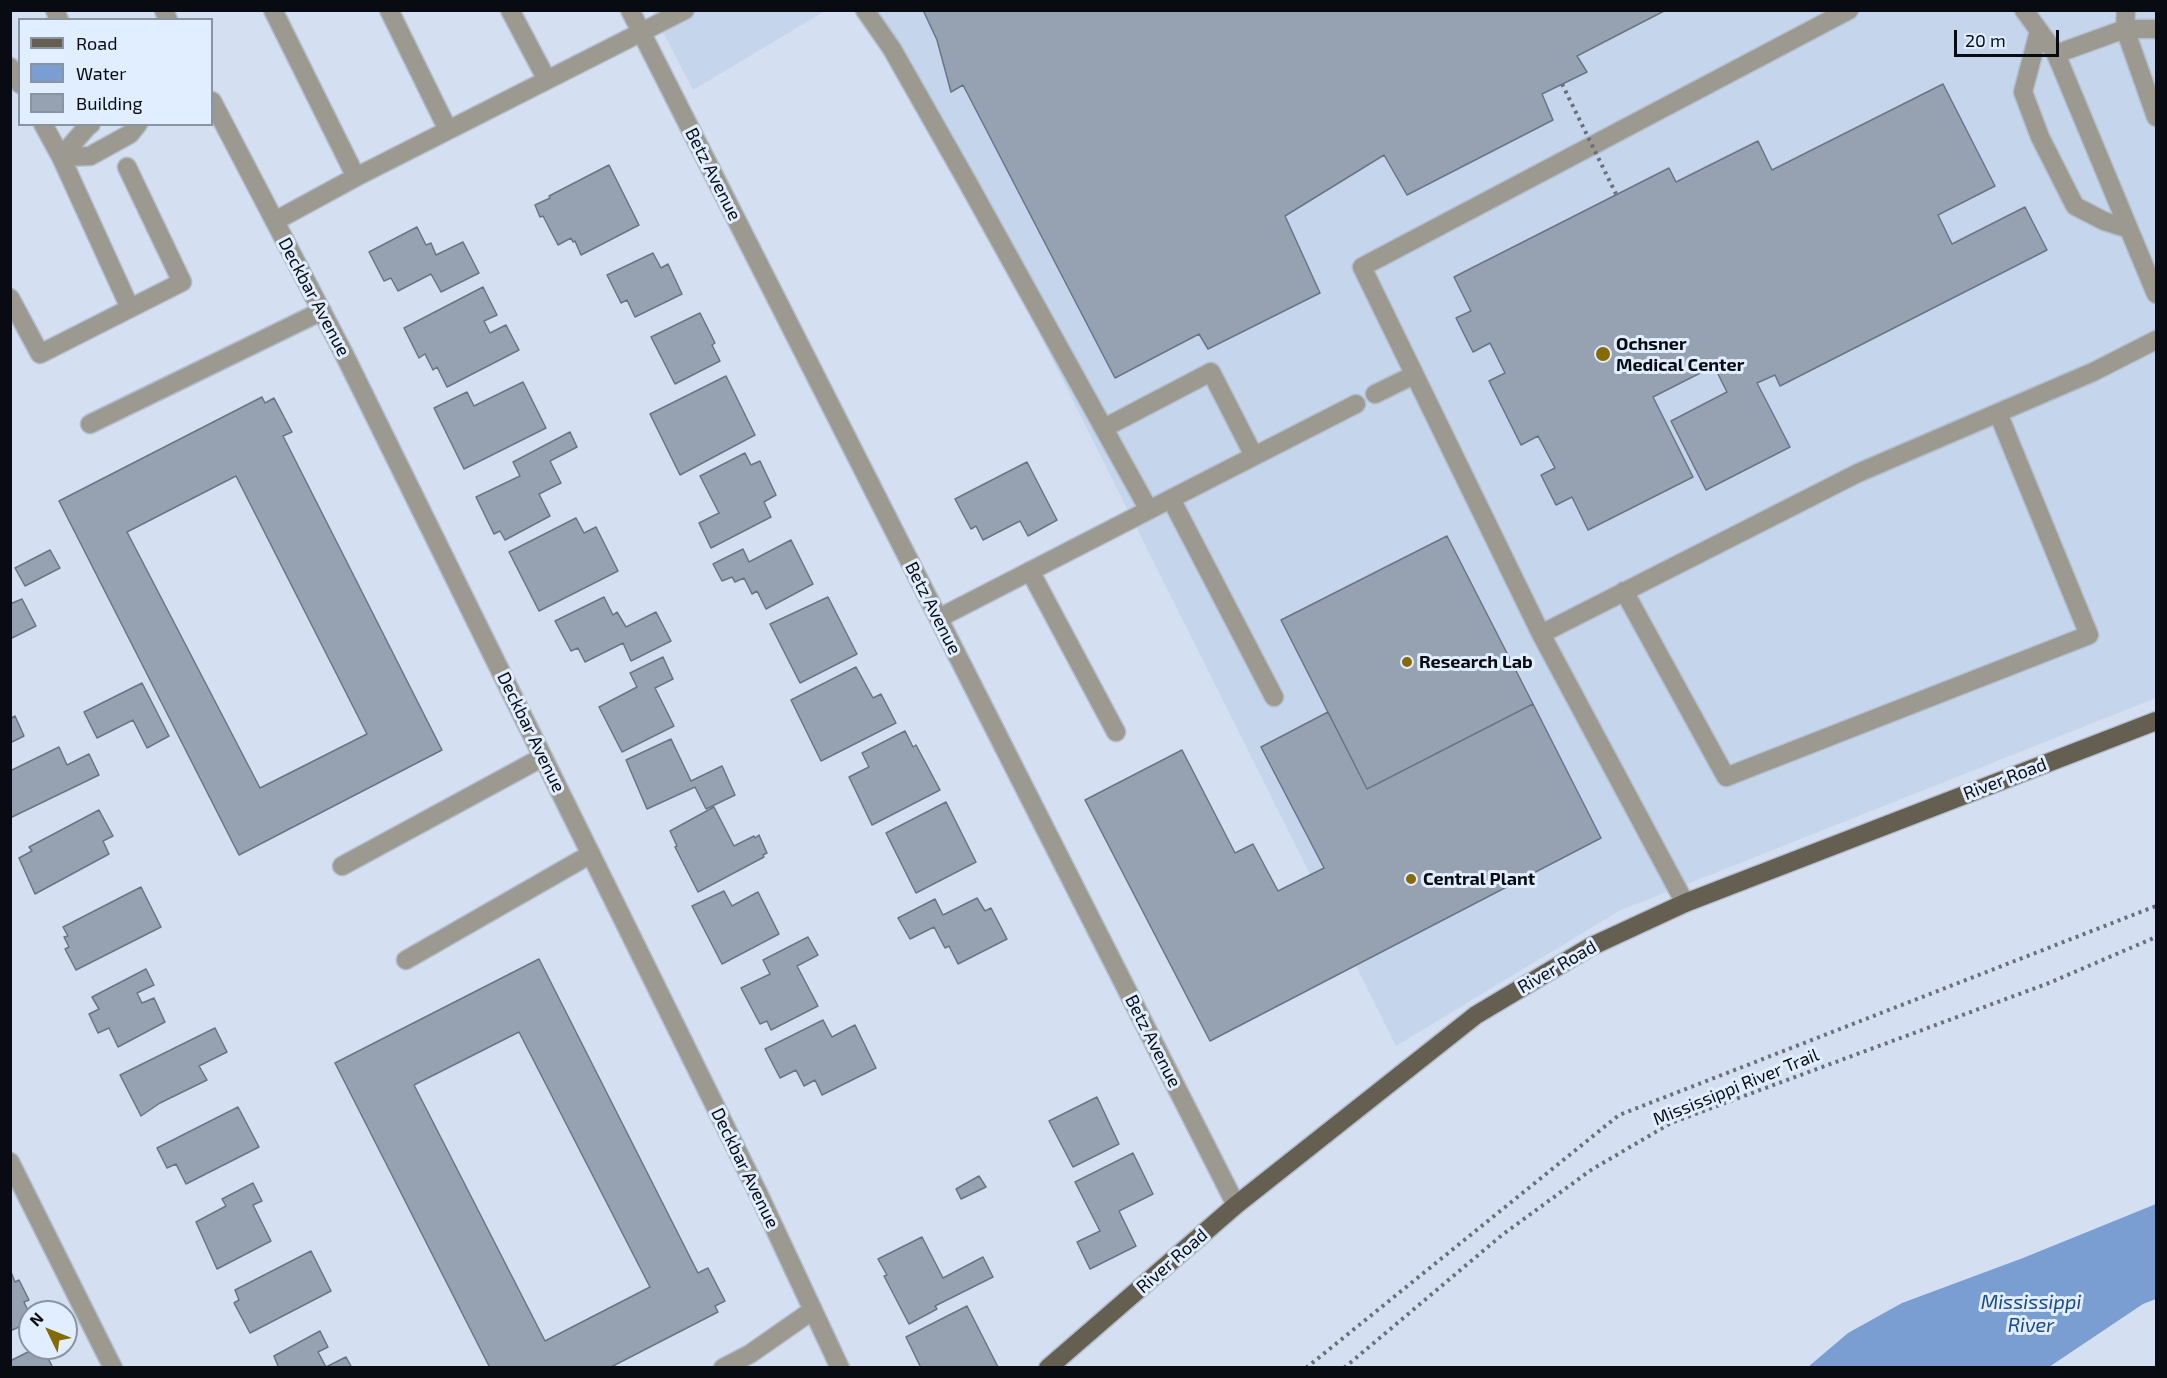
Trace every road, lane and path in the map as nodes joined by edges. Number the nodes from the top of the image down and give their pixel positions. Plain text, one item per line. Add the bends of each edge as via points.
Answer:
1 (273, 10) edge
2 (388, 10) edge
3 (510, 10) edge
4 (630, 10) edge
5 (686, 10) edge
6 (865, 10) edge
7 (1849, 10) edge
8 (2024, 10) edge
9 (2126, 10) edge
10 (2125, 29) junction
11 (2157, 29) edge
12 (2039, 31) junction
13 (641, 33) junction
14 (2056, 54) junction
15 (10, 67) edge
16 (547, 80) junction
17 (18, 81) edge
18 (1562, 84) dead end
19 (213, 103) edge
20 (2157, 117) edge
21 (44, 126) edge
22 (88, 126) edge
23 (136, 126) edge
24 (448, 130) junction
25 (62, 158) junction
26 (127, 167) dead end
27 (356, 177) junction
28 (1616, 194) dead end
29 (275, 222) junction
30 (2130, 230) junction
31 (2157, 294) edge
32 (10, 298) edge
33 (129, 308) junction
34 (322, 311) junction
35 (2157, 340) edge
36 (1414, 375) junction
37 (1375, 394) dead end
38 (1356, 404) dead end
39 (1998, 413) junction
40 (90, 424) dead end
41 (1104, 428) junction
42 (1254, 456) junction
43 (1171, 499) junction
44 (1149, 510) junction
45 (1030, 571) junction
46 (1624, 591) junction
47 (939, 618) junction
48 (1541, 634) junction
49 (1274, 697) dead end
50 (2157, 721) edge
51 (1116, 732) dead end
52 (543, 757) junction
53 (591, 854) junction
54 (342, 866) dead end
55 (1684, 903) junction
56 (2157, 906) edge
57 (2157, 937) edge
58 (406, 960) dead end
59 (10, 1162) edge
60 (1236, 1205) junction
61 (813, 1310) junction
62 (113, 1368) edge
63 (723, 1368) edge
64 (840, 1368) edge
65 (1048, 1368) edge
66 (1306, 1368) edge
67 (1344, 1368) edge

1 - 27 street
2 - 24 street
3 - 16 street
4 - 13 street, Betz Avenue
5 - 13 street
6 - 41 street via 892,49
7 - 36 street via 1362,267
8 - 12 street
9 - 10 street
10 - 11 street
10 - 14 street
10 - 20 street
12 - 14 street
12 - 30 street via 2023,92 2040,138 2075,206
13 - 16 street
13 - 47 street, Betz Avenue
14 - 30 street
15 - 17 street
16 - 24 street
18 - 28 path, bridge
19 - 29 street, Deckbar Avenue
21 - 25 street
22 - 25 street
23 - 25 street via 130,134 90,156
24 - 27 street
25 - 33 street
26 - 33 street via 182,282
27 - 29 street
29 - 34 street, Deckbar Avenue
30 - 31 street
32 - 33 street via 40,354
34 - 40 street
34 - 52 street, Deckbar Avenue
35 - 39 street
36 - 37 street
36 - 48 street
38 - 42 street
39 - 46 street via 1858,473
39 - 46 street via 2089,635 1726,777
41 - 42 street via 1211,372
41 - 44 street
42 - 43 street
43 - 44 street
43 - 49 street
44 - 45 street
45 - 47 street
45 - 51 street
46 - 48 street
47 - 60 street, Betz Avenue
48 - 55 street
50 - 55 main road, River Road
52 - 53 street, Deckbar Avenue
52 - 54 street
53 - 58 street
53 - 61 street, Deckbar Avenue
55 - 60 main road, River Road via 1590,946 1476,1015
56 - 66 path via 1619,1116
57 - 67 path, Mississippi River Trail via 2049,983 1671,1123 1591,1170 1502,1235
59 - 62 street
60 - 65 main road, River Road
61 - 63 street
61 - 64 street, Deckbar Avenue

